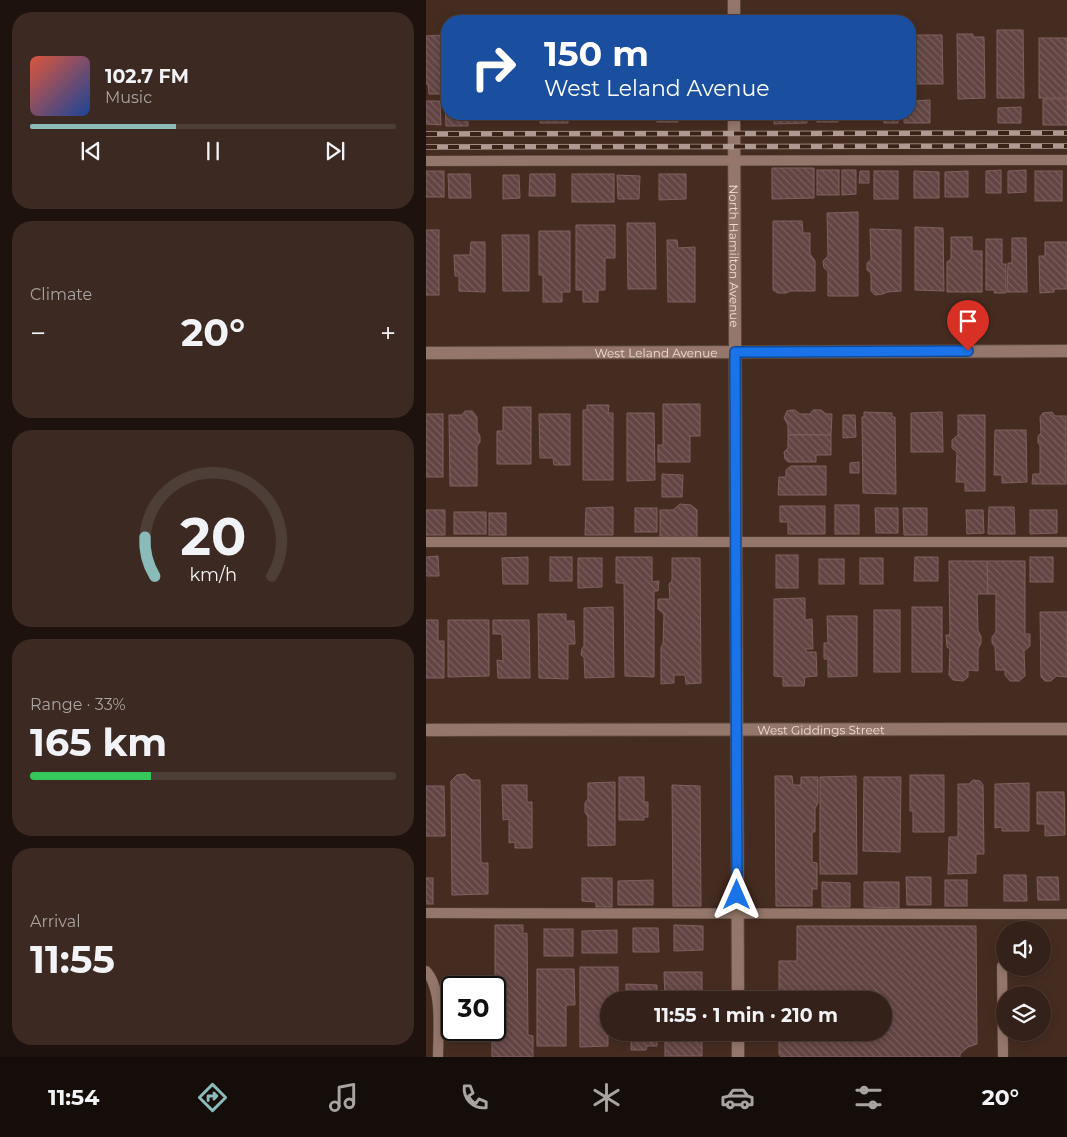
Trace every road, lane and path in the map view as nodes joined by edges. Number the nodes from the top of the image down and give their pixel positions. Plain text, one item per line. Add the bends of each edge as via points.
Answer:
1 (734, 0) edge
2 (734, 15) edge
3 (734, 120) edge
4 (734, 160) junction
5 (1067, 160) edge
6 (426, 161) edge
7 (1067, 351) edge
8 (735, 352) junction
9 (426, 353) edge
10 (426, 542) edge
11 (736, 542) junction
12 (1067, 542) edge
13 (1067, 729) edge
14 (426, 730) edge
15 (737, 730) junction
16 (426, 913) edge
17 (737, 914) junction
18 (1067, 914) edge
19 (426, 971) edge
20 (1002, 976) edge
21 (738, 991) edge
22 (738, 1041) edge
23 (438, 1057) edge
24 (738, 1057) edge
25 (1003, 1057) edge

1 - 2 street
3 - 4 street, North Hamilton Avenue
4 - 5 lane
4 - 6 lane
4 - 8 street, North Hamilton Avenue
7 - 8 street, West Leland Avenue
8 - 9 street, West Leland Avenue
8 - 11 street, North Hamilton Avenue
10 - 11 lane
11 - 12 lane
11 - 15 street, North Hamilton Avenue
13 - 15 street, West Giddings Street
14 - 15 street, West Giddings Street
15 - 17 street, North Hamilton Avenue
16 - 17 lane
17 - 18 lane
17 - 21 street, North Hamilton Avenue
19 - 23 lane via 437,994
20 - 25 lane
22 - 24 street

